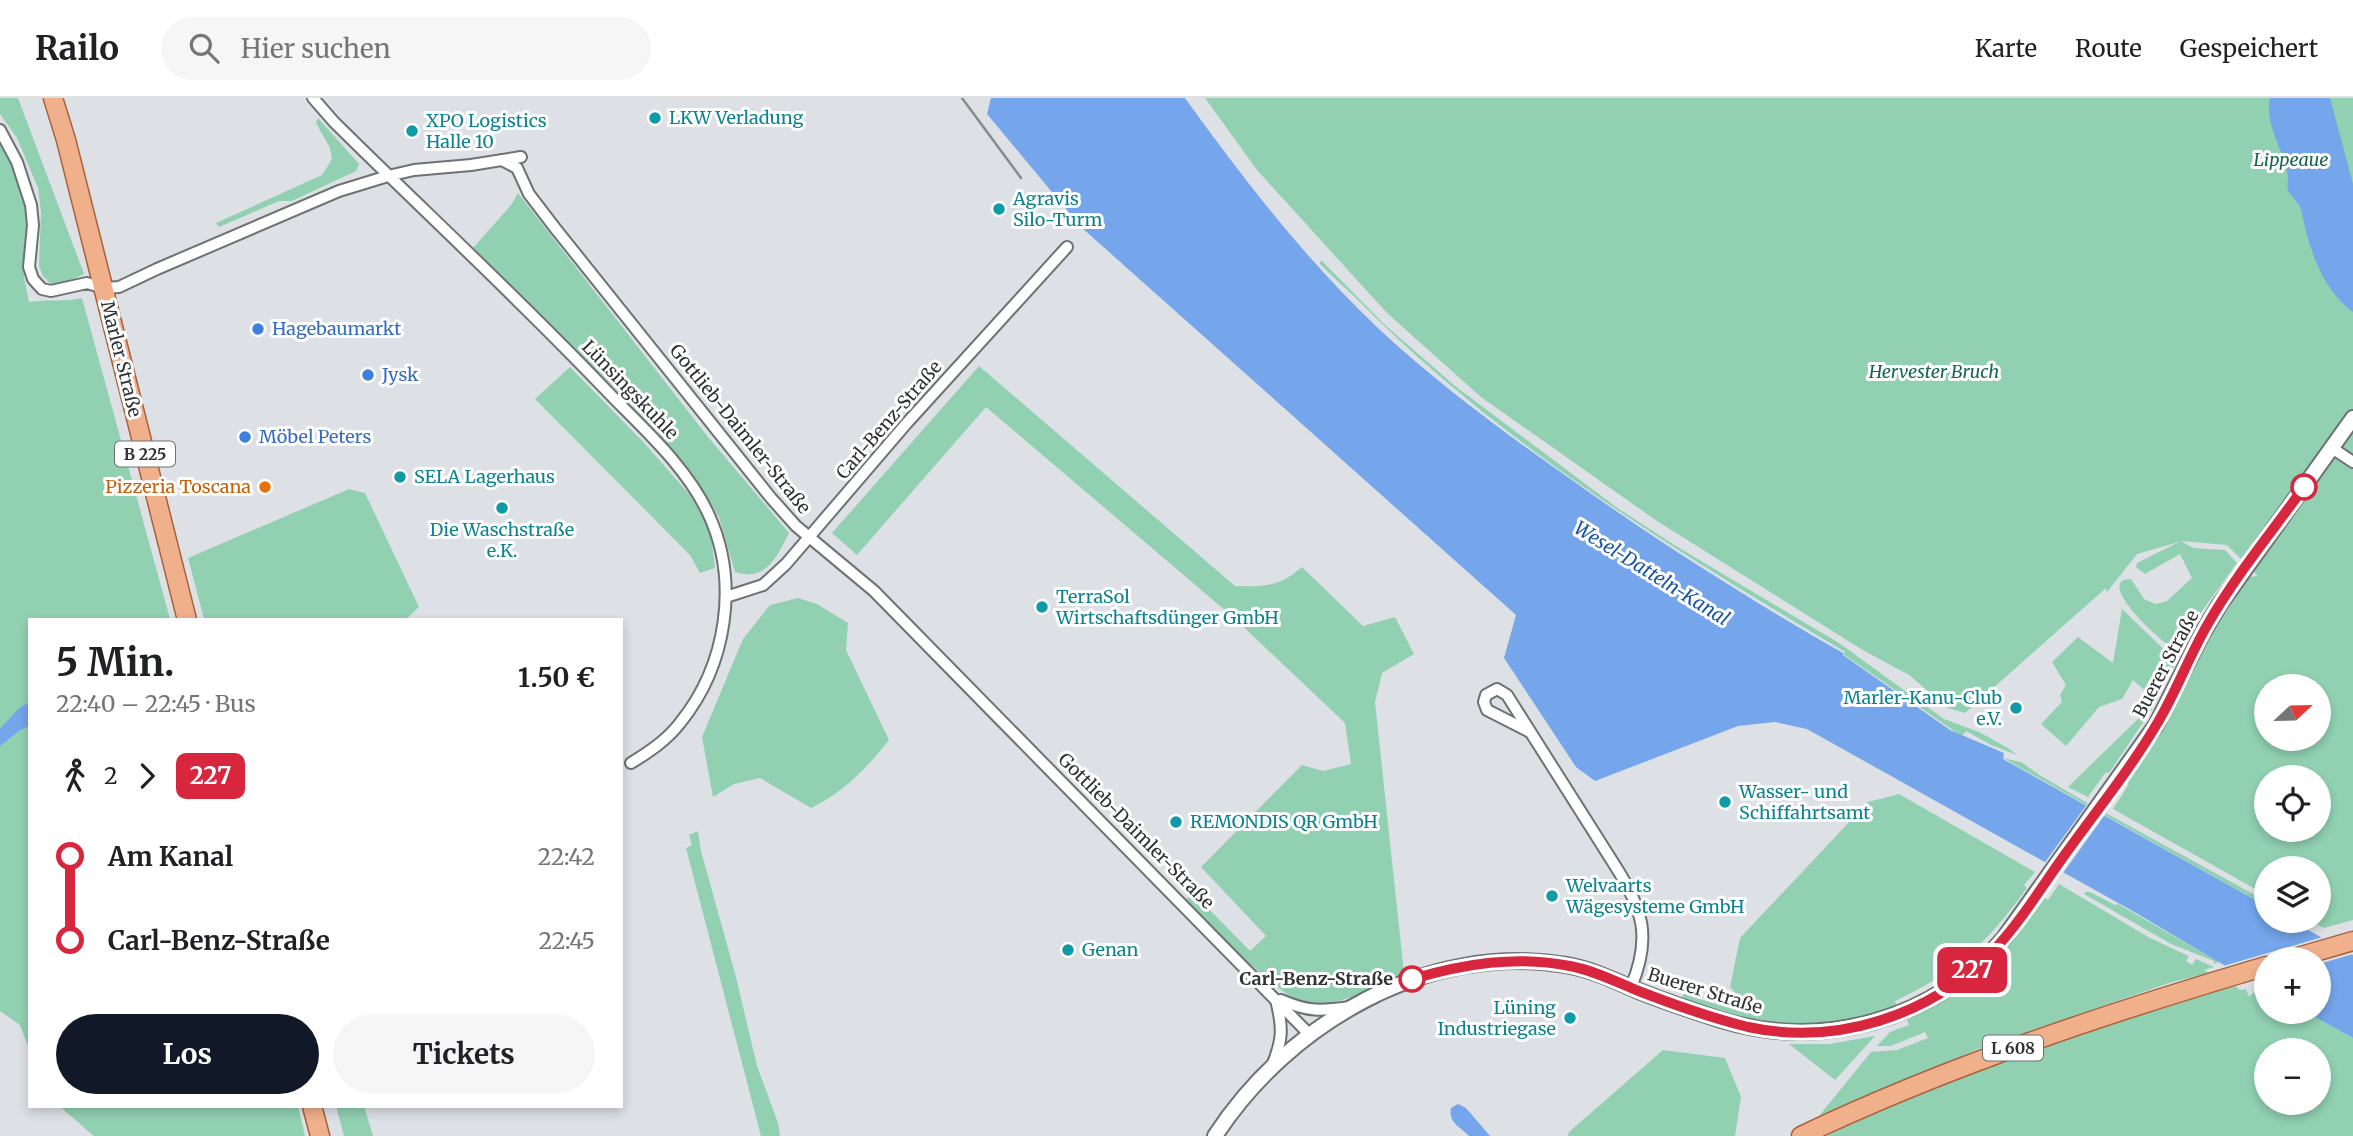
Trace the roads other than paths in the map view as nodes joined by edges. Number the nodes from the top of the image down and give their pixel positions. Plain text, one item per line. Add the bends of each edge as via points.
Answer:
1 (53, 98) edge
2 (313, 98) edge
3 (0, 130) edge
4 (521, 157) dead end
5 (502, 160) junction
6 (388, 176) junction
7 (1067, 247) dead end
8 (104, 288) junction
9 (2353, 418) edge
10 (2332, 448) junction
11 (2353, 463) edge
12 (810, 538) junction
13 (726, 597) junction
14 (186, 618) edge
15 (1530, 732) junction
16 (631, 763) dead end
17 (2351, 941) edge
18 (2331, 947) edge
19 (2254, 970) edge
20 (1631, 987) junction
21 (1275, 998) junction
22 (1353, 1007) junction
23 (1310, 1035) junction
24 (1270, 1070) junction
25 (313, 1108) edge
26 (1805, 1134) edge
27 (320, 1136) edge
28 (1215, 1136) edge

1 - 8 main road, Marler Straße / B 225
2 - 6 street, Lünsingskuhle
3 - 8 street via 31,205 29,267 33,279 51,291 87,283
4 - 5 street
5 - 6 street
5 - 12 street, Gottlieb-Daimler-Straße via 517,169 555,228 771,498
6 - 8 street via 339,191 131,283
6 - 13 street, Lünsingskuhle via 570,352 674,462 701,499 715,529
7 - 12 street, Carl-Benz-Straße via 906,424
8 - 14 main road, Marler Straße / B 225
9 - 10 street, Buerer Straße
10 - 11 street
10 - 20 street, Buerer Straße via 2220,604 2156,725 2004,939 1969,973 1926,1001 1890,1017 1863,1026 1798,1033 1721,1020
12 - 13 street, Carl-Benz-Straße via 763,586
12 - 21 street, Gottlieb-Daimler-Straße via 874,591
13 - 16 street, Lünsingskuhle via 719,646 697,697 668,737
15 - 15 street, Buerer Straße via 1505,692 1493,690 1486,695 1487,710
15 - 20 street, Buerer Straße via 1636,902 1643,947
17 - 18 main road
19 - 26 main road, L 608 via 2017,1047
20 - 22 street, Buerer Straße via 1566,965 1495,962 1410,979
21 - 22 street, Gottlieb-Daimler-Straße via 1318,1012
21 - 23 street, Gottlieb-Daimler-Straße
21 - 24 street via 1282,1031
22 - 23 street, Buerer Straße
23 - 24 street, Buerer Straße
24 - 28 street, Buerer Straße
25 - 27 main road

